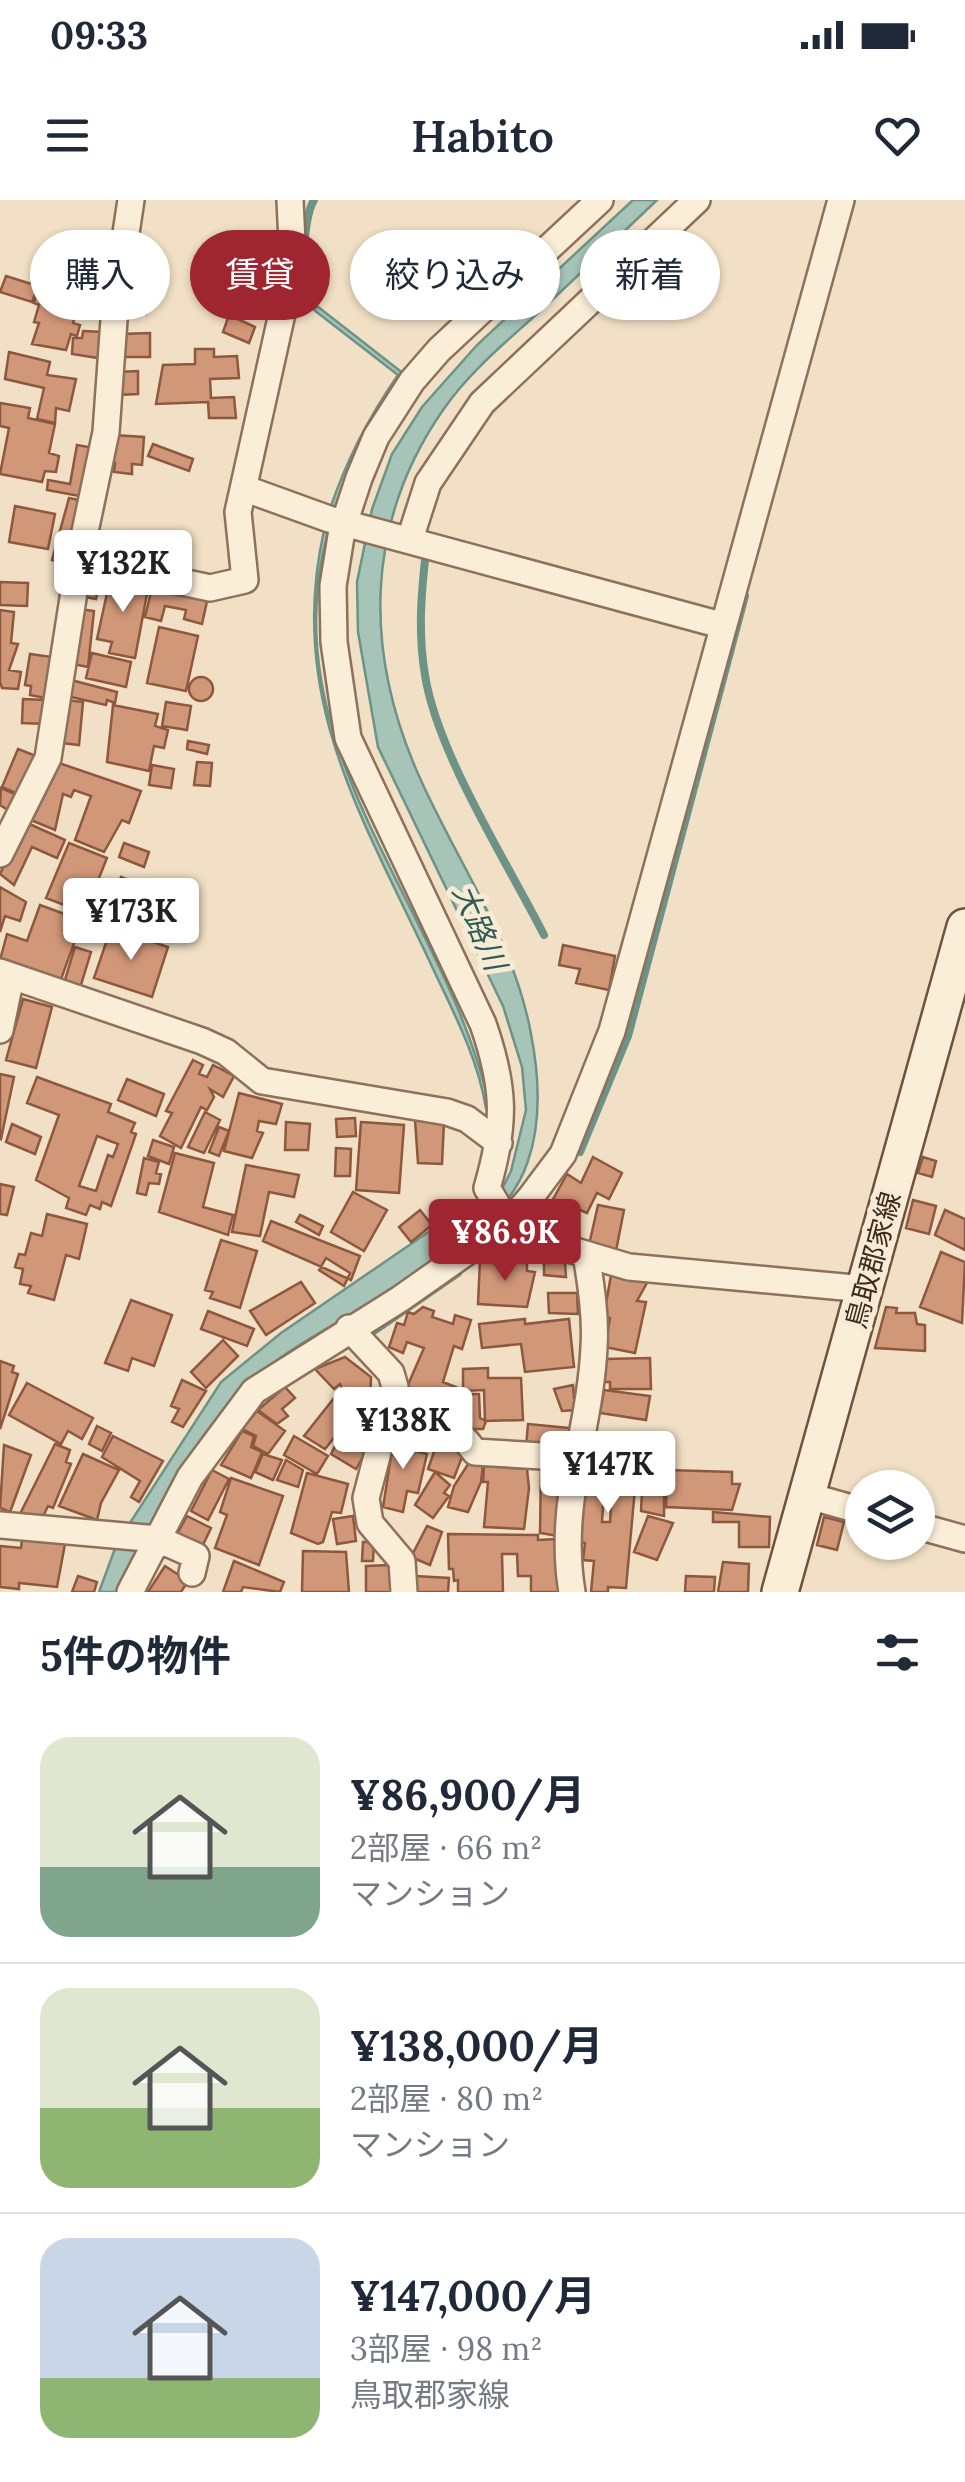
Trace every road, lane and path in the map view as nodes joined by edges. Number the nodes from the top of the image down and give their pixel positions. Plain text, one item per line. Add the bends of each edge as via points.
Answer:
1 (131, 200) edge
2 (290, 200) edge
3 (600, 200) edge
4 (698, 200) edge
5 (841, 200) edge
6 (246, 490) junction
7 (345, 523) junction
8 (409, 539) junction
9 (79, 560) junction
10 (722, 625) junction
11 (0, 854) edge
12 (964, 934) edge
13 (6, 975) edge
14 (0, 1030) edge
15 (500, 1143) junction
16 (506, 1218) junction
17 (586, 1254) junction
18 (864, 1289) junction
19 (348, 1328) junction
20 (392, 1398) junction
21 (576, 1458) junction
22 (809, 1496) junction
23 (845, 1506) edge
24 (0, 1525) edge
25 (935, 1531) edge
26 (965, 1539) edge
27 (158, 1540) junction
28 (192, 1573) dead end
29 (130, 1592) edge
30 (404, 1592) edge
31 (572, 1592) edge
32 (780, 1592) edge

1 - 9 street via 106,432
2 - 6 street via 294,264
3 - 7 street via 412,382 376,437
4 - 8 street via 482,404 428,483
5 - 10 street
6 - 7 street
6 - 9 street via 238,512 245,580 210,588
7 - 8 street
7 - 15 street via 333,586 348,738 483,1024 502,1096
8 - 10 street
9 - 11 street via 48,758
10 - 16 street via 612,1030 563,1154
12 - 18 main road, 鳥取郡家線
13 - 14 street
13 - 15 street via 202,1041 262,1081 447,1112
15 - 16 street via 488,1188
16 - 17 street
16 - 19 street via 400,1299
17 - 18 street via 629,1267
17 - 21 street via 594,1347
18 - 22 main road, 鳥取郡家線
19 - 20 street via 391,1373
19 - 27 street via 254,1391 190,1477
20 - 21 street via 440,1415 474,1452
20 - 30 street via 366,1498 370,1523 402,1561
21 - 31 street via 566,1537
22 - 23 street
22 - 32 main road, 鳥取郡家線
24 - 27 street
25 - 26 street
27 - 28 street via 196,1556
27 - 29 street

